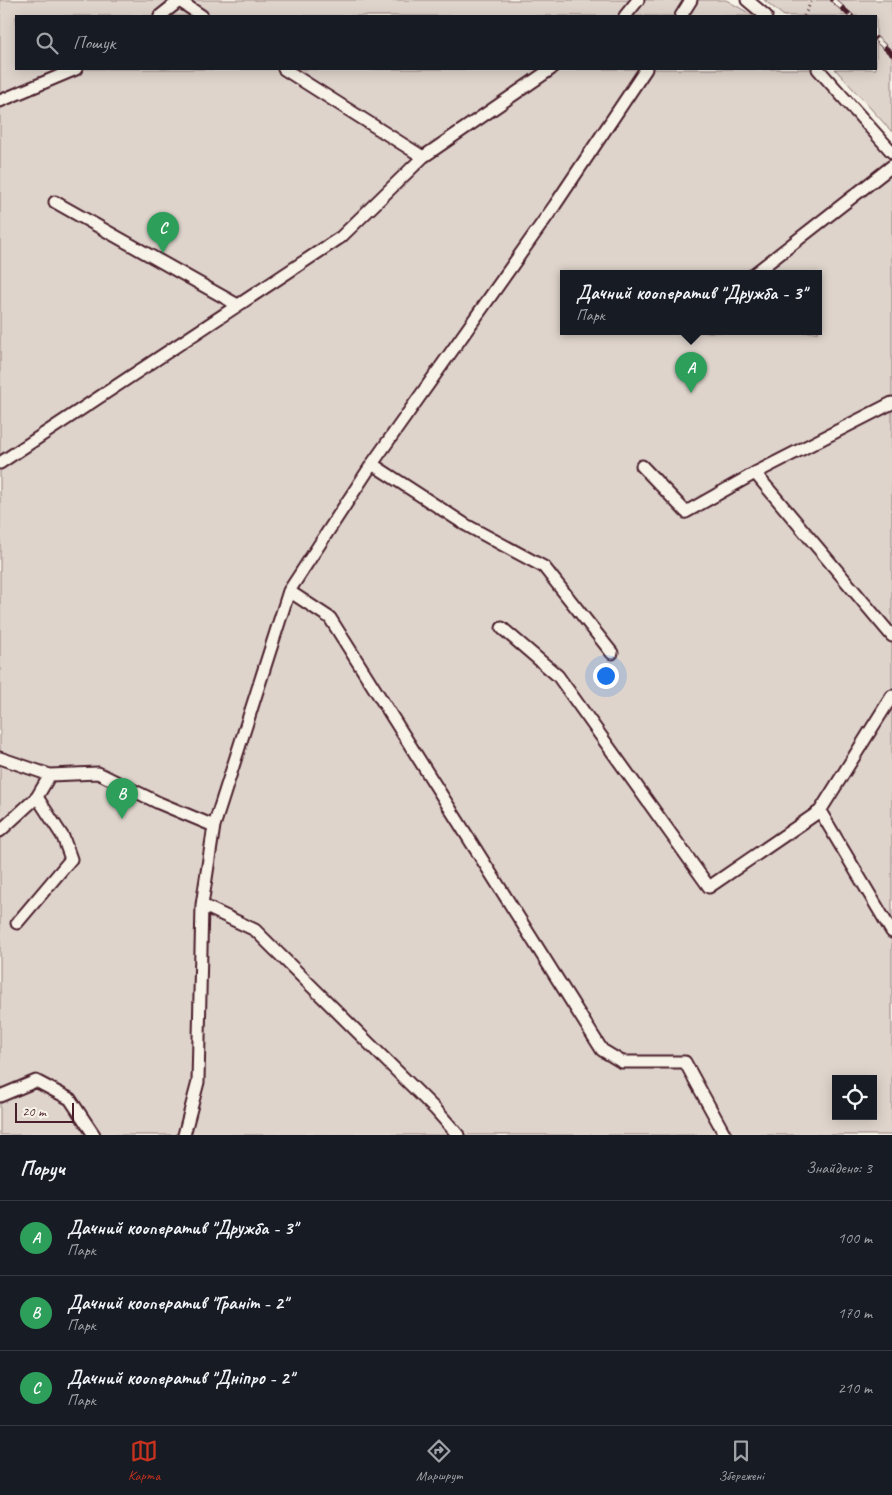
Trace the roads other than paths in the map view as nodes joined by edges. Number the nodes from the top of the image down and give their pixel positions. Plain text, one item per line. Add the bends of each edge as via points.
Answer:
1 (638, 0) edge
2 (692, 0) edge
3 (747, 0) edge
4 (178, 1) edge
5 (161, 15) edge
6 (200, 15) edge
7 (626, 15) edge
8 (682, 15) edge
9 (765, 15) edge
10 (74, 70) edge
11 (286, 70) edge
12 (550, 70) edge
13 (645, 70) edge
14 (819, 70) edge
15 (0, 100) edge
16 (892, 152) edge
17 (423, 158) junction
18 (892, 166) edge
19 (55, 202) dead end
20 (759, 270) edge
21 (236, 304) junction
22 (892, 404) edge
23 (0, 463) edge
24 (372, 464) junction
25 (642, 466) dead end
26 (755, 473) junction
27 (289, 591) junction
28 (502, 628) dead end
29 (892, 636) edge
30 (612, 653) dead end
31 (892, 696) edge
32 (0, 758) edge
33 (50, 775) junction
34 (37, 797) junction
35 (820, 811) junction
36 (214, 826) junction
37 (0, 831) edge
38 (202, 905) junction
39 (17, 922) dead end
40 (892, 932) edge
41 (0, 1096) edge
42 (94, 1135) edge
43 (184, 1135) edge
44 (458, 1135) edge
45 (726, 1135) edge

1 - 7 lane
2 - 8 lane
3 - 9 lane
4 - 5 lane
4 - 6 lane
10 - 15 lane
11 - 17 lane
12 - 17 lane
13 - 24 lane via 555,205
14 - 16 lane
17 - 21 lane via 341,237
18 - 20 lane
19 - 21 lane
21 - 23 lane
22 - 26 lane
24 - 27 lane
24 - 30 lane via 466,525 544,567
25 - 26 lane via 686,512
26 - 29 lane
27 - 36 lane
27 - 45 lane via 330,618 602,1050 622,1062 685,1062
28 - 35 lane via 558,676 709,887
31 - 35 lane
32 - 33 lane
33 - 34 lane
33 - 36 lane via 98,773
34 - 37 lane
34 - 39 lane via 63,837 71,859
35 - 40 lane
36 - 38 lane
38 - 43 lane via 198,1082
38 - 44 lane via 255,930
41 - 42 lane via 36,1081 70,1098

